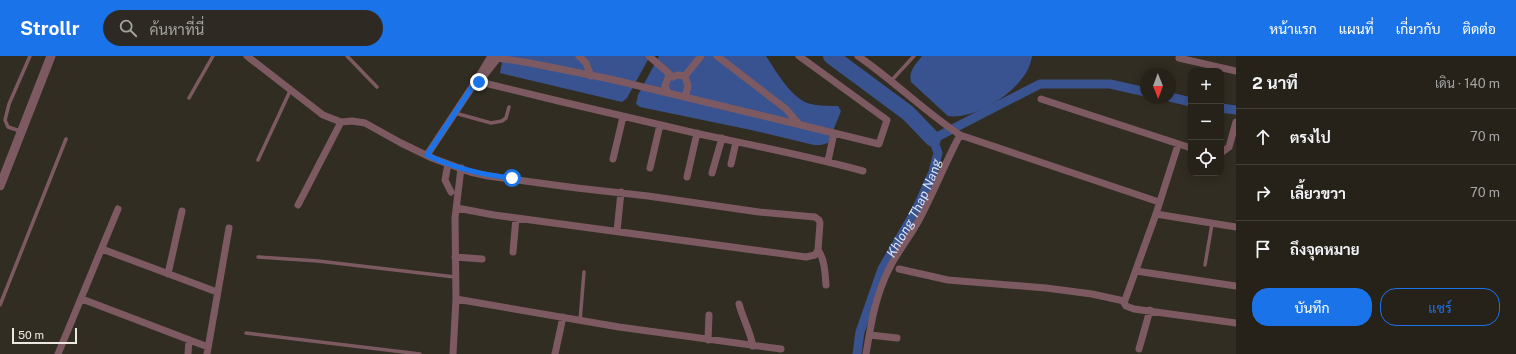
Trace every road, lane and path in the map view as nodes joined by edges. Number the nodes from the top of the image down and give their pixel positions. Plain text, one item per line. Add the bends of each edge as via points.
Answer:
1 (30, 56) edge
2 (51, 56) edge
3 (213, 56) edge
4 (247, 56) edge
5 (347, 56) edge
6 (491, 56) edge
7 (579, 56) edge
8 (649, 56) edge
9 (700, 56) edge
10 (717, 56) edge
11 (799, 56) edge
12 (858, 56) edge
13 (914, 56) edge
14 (1179, 58) dead end
15 (1236, 71) edge
16 (591, 76) junction
17 (672, 76) junction
18 (685, 76) junction
19 (891, 81) junction
20 (477, 82) junction
21 (377, 88) dead end
22 (290, 91) junction
23 (668, 93) junction
24 (685, 97) junction
25 (189, 98) dead end
26 (1041, 99) dead end
27 (509, 107) dead end
28 (455, 113) junction
29 (623, 117) junction
30 (341, 122) junction
31 (1236, 122) edge
32 (799, 124) junction
33 (660, 125) junction
34 (21, 132) junction
35 (697, 133) junction
36 (834, 133) junction
37 (960, 135) junction
38 (722, 138) junction
39 (66, 139) dead end
40 (736, 142) junction
41 (1178, 145) junction
42 (1188, 147) edge
43 (1224, 151) edge
44 (427, 155) junction
45 (613, 159) dead end
46 (258, 160) dead end
47 (828, 161) junction
48 (448, 164) junction
49 (732, 164) dead end
50 (461, 168) junction
51 (650, 168) dead end
52 (863, 171) dead end
53 (712, 173) dead end
54 (687, 177) dead end
55 (0, 186) edge
56 (451, 192) dead end
57 (621, 192) junction
58 (1160, 202) junction
59 (298, 205) dead end
60 (456, 208) junction
61 (118, 209) dead end
62 (182, 211) dead end
63 (1156, 214) junction
64 (516, 218) junction
65 (1212, 224) junction
66 (1236, 227) edge
67 (229, 228) dead end
68 (617, 231) junction
69 (102, 249) junction
70 (818, 250) junction
71 (513, 252) dead end
72 (258, 257) dead end
73 (455, 257) junction
74 (482, 259) dead end
75 (1205, 265) dead end
76 (898, 269) dead end
77 (1136, 271) junction
78 (584, 272) dead end
79 (168, 274) junction
80 (456, 277) junction
81 (826, 285) dead end
82 (1236, 286) edge
83 (217, 292) junction
84 (456, 298) junction
85 (82, 299) junction
86 (1124, 301) junction
87 (739, 304) dead end
88 (0, 305) edge
89 (1150, 310) junction
90 (709, 315) dead end
91 (562, 317) junction
92 (580, 321) junction
93 (1236, 323) edge
94 (246, 333) dead end
95 (870, 335) junction
96 (898, 338) dead end
97 (190, 340) junction
98 (708, 340) junction
99 (753, 346) junction
100 (781, 349) dead end
101 (1139, 349) dead end
102 (208, 350) edge
103 (58, 354) edge
104 (188, 354) edge
105 (420, 354) edge
106 (453, 354) edge
107 (555, 354) edge
108 (866, 354) edge

1 - 34 lane via 9,104 5,120 8,127
2 - 34 street
3 - 25 lane
4 - 22 street
5 - 21 lane
6 - 20 street
7 - 16 street via 586,63
8 - 17 street
9 - 18 street
10 - 32 street via 786,109
11 - 36 street via 887,120 879,144
12 - 19 street
13 - 19 lane
14 - 15 street
16 - 20 street via 498,58
16 - 23 street
17 - 18 street
17 - 23 street via 668,78 665,86
18 - 24 street via 688,86
19 - 37 street via 940,122
20 - 28 street
20 - 29 street
22 - 30 street via 323,115
22 - 46 lane
23 - 24 street
24 - 32 street
26 - 41 street
27 - 28 lane via 506,118 496,123
28 - 44 street
29 - 33 street
29 - 45 street
30 - 44 street via 366,123
30 - 59 street
31 - 43 street via 1229,148
32 - 36 street
33 - 35 street
33 - 51 street
34 - 55 street
35 - 38 street
35 - 54 street
36 - 47 street
37 - 58 street
37 - 95 street via 919,219 889,270 875,306
38 - 40 street
38 - 53 street
39 - 88 lane
40 - 47 street
40 - 49 street
41 - 42 street
41 - 58 street
44 - 48 street
47 - 52 street
48 - 50 street
48 - 56 street via 445,180
50 - 57 street via 488,176
50 - 60 street
57 - 68 street
57 - 70 street via 759,212 815,217 820,223
58 - 63 street
60 - 64 street
60 - 73 street
61 - 69 street
62 - 79 street
63 - 65 street
63 - 77 street
64 - 68 street
64 - 71 street
65 - 66 street
65 - 75 lane
67 - 83 street
68 - 70 street via 806,256 815,255
69 - 79 street
69 - 85 street
70 - 81 street via 822,256
72 - 80 lane
73 - 74 street
73 - 80 street
76 - 86 street via 948,280 1046,288
77 - 82 street
77 - 86 street
78 - 92 lane
79 - 83 street
80 - 84 street
83 - 102 street
84 - 91 street
84 - 106 street
85 - 97 street
85 - 103 street
86 - 89 street via 1130,308
87 - 99 street
89 - 93 street
89 - 101 street
90 - 98 street
91 - 92 street
91 - 107 street
92 - 98 street
94 - 105 lane
95 - 96 street
95 - 108 street
97 - 102 street
97 - 104 street
98 - 99 street
99 - 100 street

